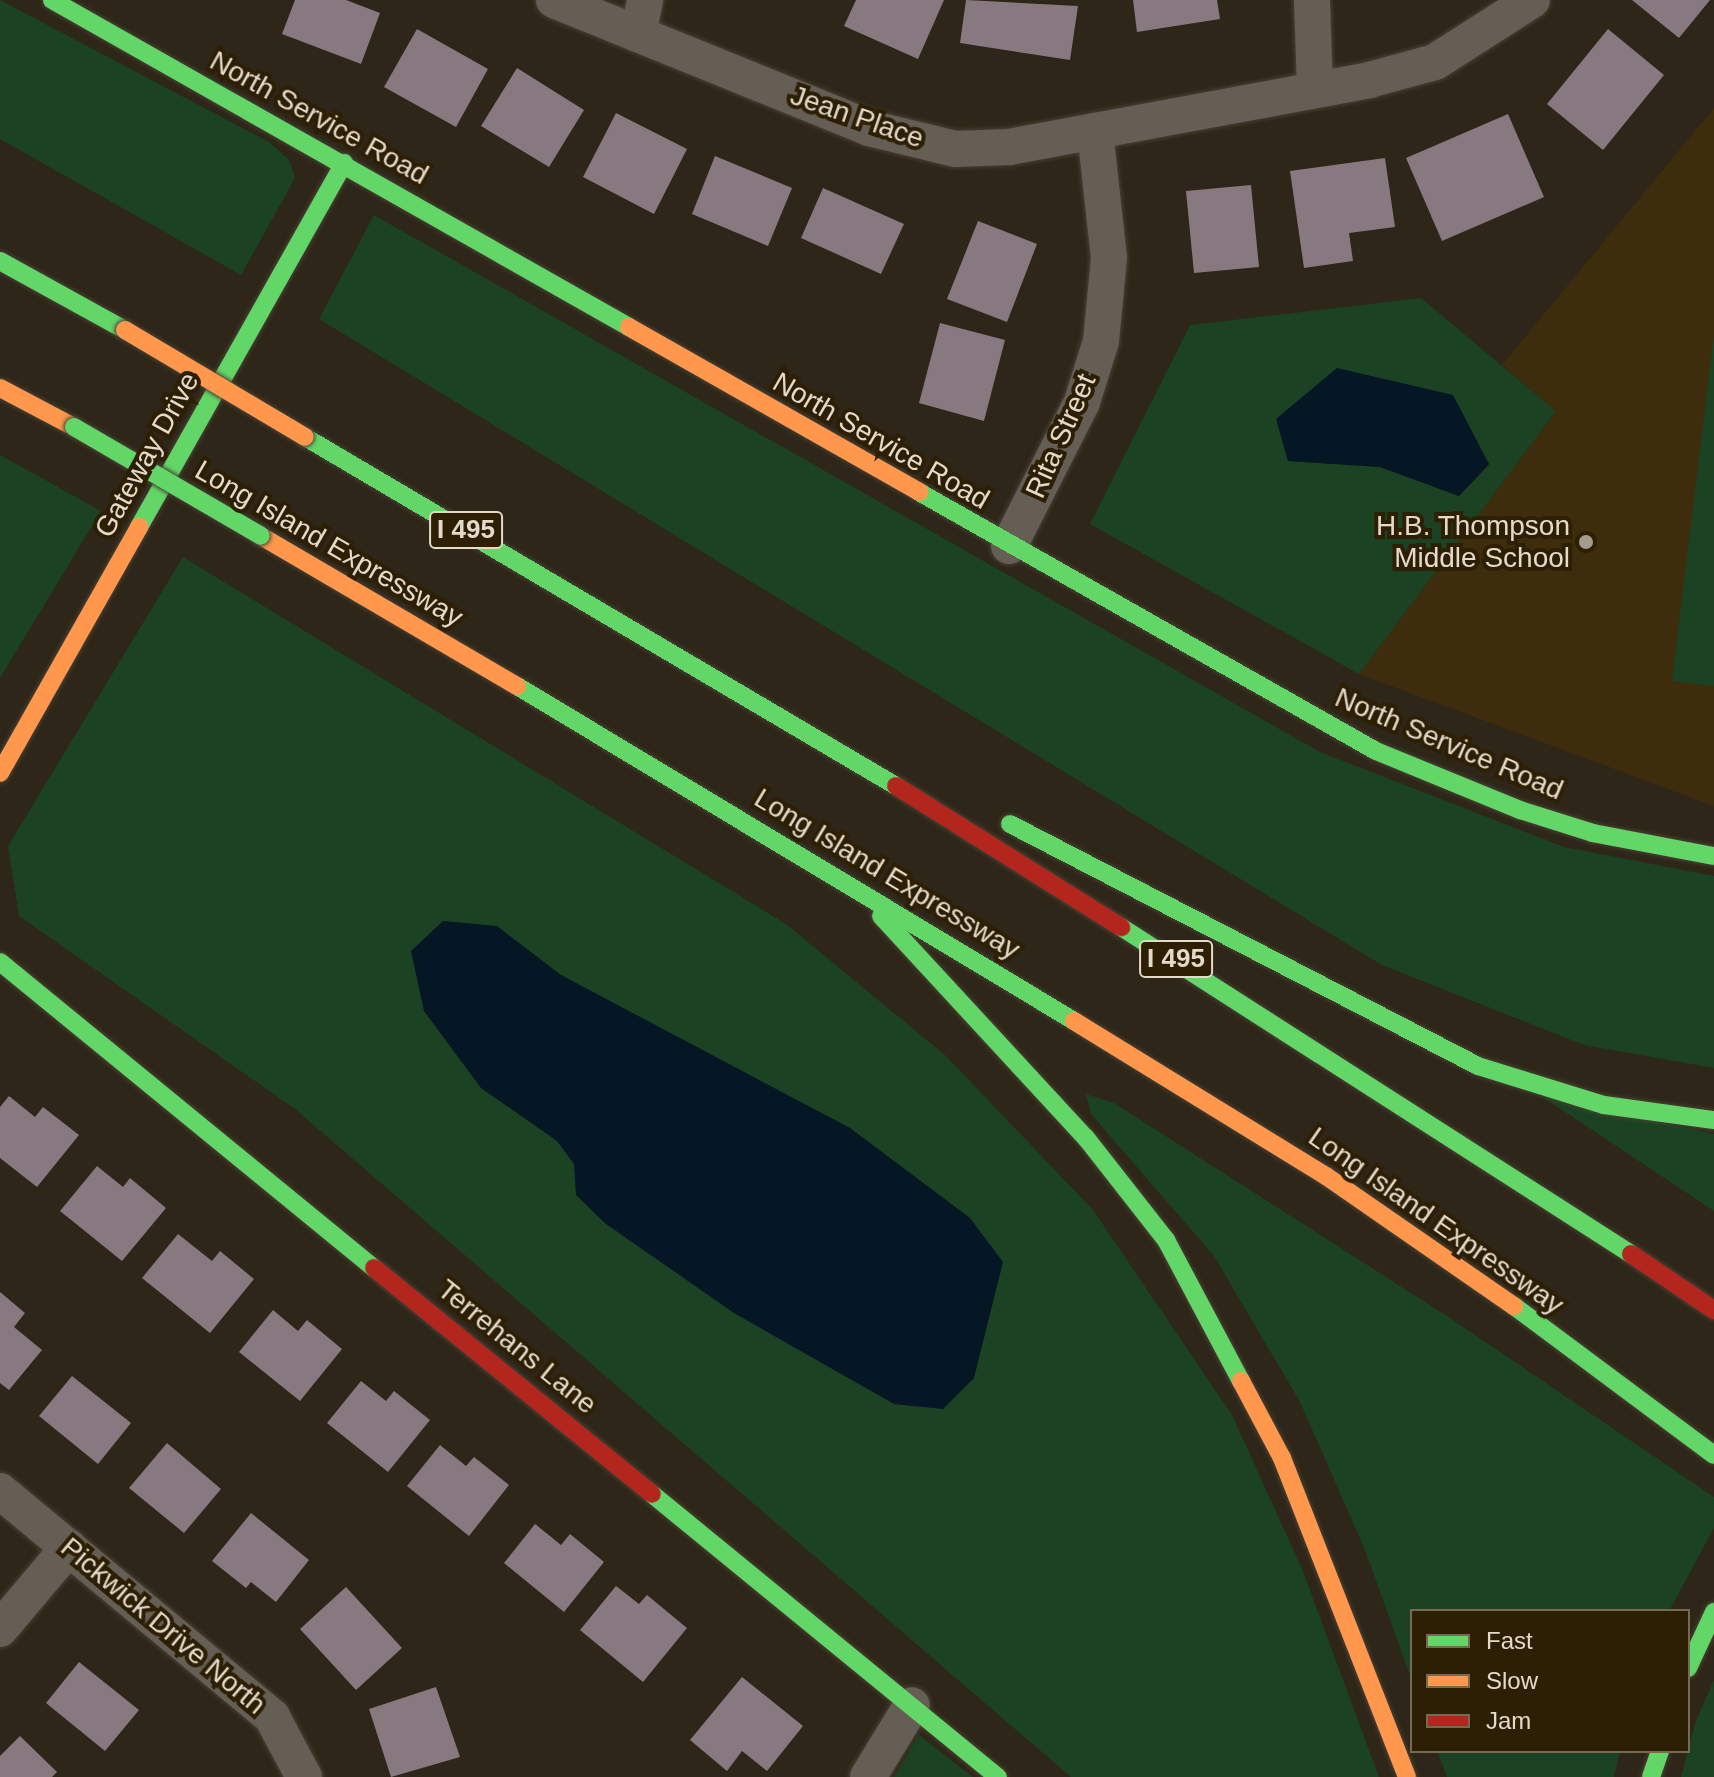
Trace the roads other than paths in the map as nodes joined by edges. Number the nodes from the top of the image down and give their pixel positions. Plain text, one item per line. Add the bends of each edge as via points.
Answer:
1 (52, 0) edge
2 (554, 0) edge
3 (1312, 0) edge
4 (1532, 0) edge
5 (642, 17) edge
6 (1315, 90) junction
7 (1095, 131) junction
8 (344, 163) junction
9 (0, 261) edge
10 (0, 388) edge
11 (1009, 546) junction
12 (627, 624) junction
13 (0, 773) edge
14 (920, 777) dead end
15 (989, 813) dead end
16 (1714, 856) edge
17 (853, 884) junction
18 (0, 962) edge
19 (1714, 1120) edge
20 (1714, 1310) edge
21 (1714, 1455) edge
22 (0, 1491) edge
23 (69, 1547) junction
24 (1714, 1612) edge
25 (0, 1629) edge
26 (1690, 1664) edge
27 (912, 1705) junction
28 (1659, 1753) edge
29 (304, 1777) edge
30 (868, 1777) edge
31 (998, 1777) edge
32 (1407, 1777) edge
33 (1651, 1777) edge

1 - 8 main road, North Service Road
2 - 5 street, Jean Place
3 - 6 street
4 - 6 street, Jean Place via 1435,62
5 - 7 street, Jean Place via 869,128 955,149 1009,147
6 - 7 street, Jean Place
7 - 11 street, Rita Street via 1109,258 1101,341 1082,402
8 - 11 main road, North Service Road
8 - 13 main road, Gateway Drive
9 - 12 main road, I 495, bridge
10 - 17 main road, Long Island Expressway, bridge
11 - 16 main road, North Service Road via 1376,751 1520,810 1593,833
12 - 14 main road
12 - 20 main road, I 495 via 1247,1003
15 - 19 main road via 1478,1066 1604,1105
17 - 21 main road, Long Island Expressway via 1445,1254
17 - 32 main road via 949,996 1086,1138 1166,1240 1282,1458
18 - 27 main road, Terrehans Lane
22 - 23 street, Pickwick Drive North
23 - 25 street
23 - 29 street, Pickwick Drive North via 272,1717
24 - 26 main road
27 - 30 street
27 - 31 main road, Terrehans Lane
28 - 33 main road

